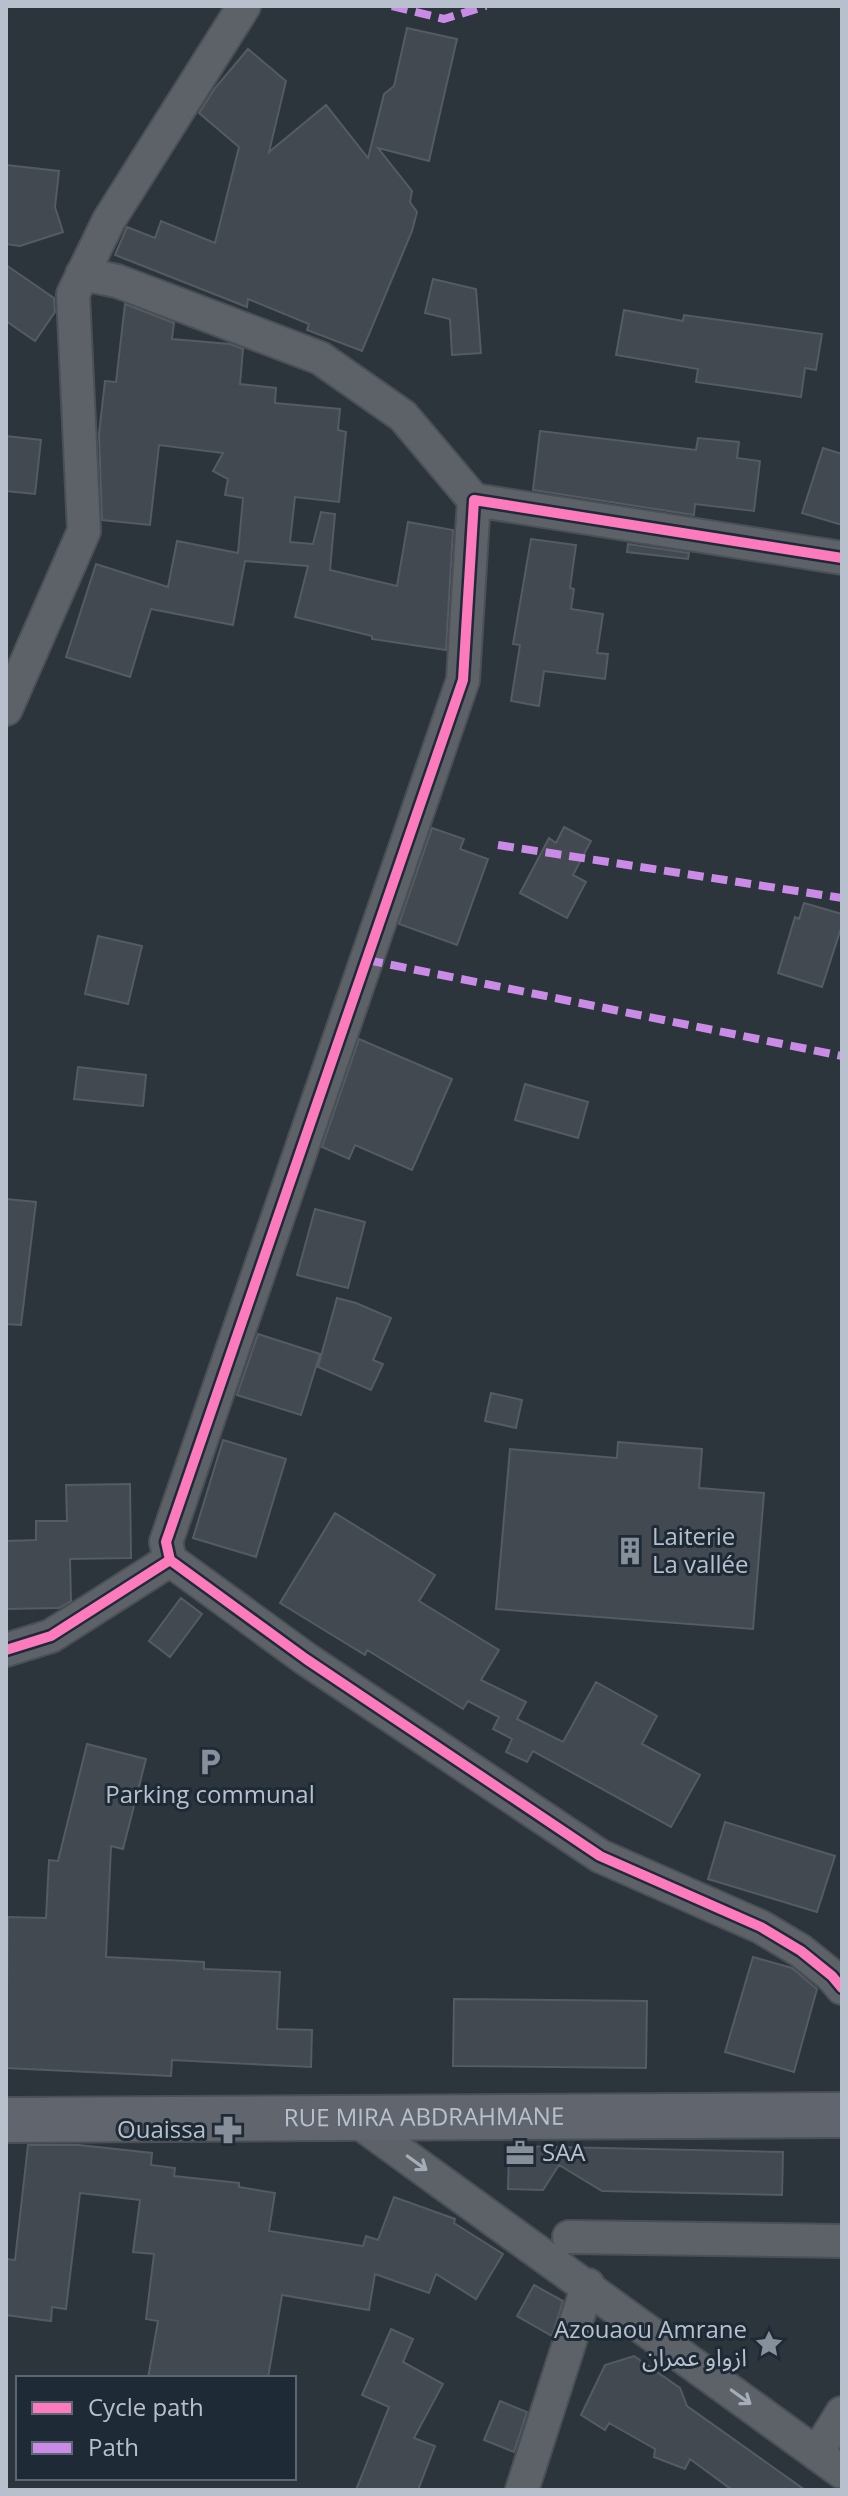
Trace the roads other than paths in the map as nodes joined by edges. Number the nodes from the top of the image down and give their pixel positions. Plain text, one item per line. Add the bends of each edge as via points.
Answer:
1 (244, 6) edge
2 (82, 274) junction
3 (474, 500) junction
4 (842, 558) edge
5 (6, 709) edge
6 (170, 1560) junction
7 (6, 1650) edge
8 (842, 1988) edge
9 (842, 2115) edge
10 (353, 2118) junction
11 (6, 2120) edge
12 (569, 2237) dead end
13 (842, 2241) edge
14 (588, 2285) junction
15 (842, 2413) edge
16 (830, 2462) edge
17 (522, 2490) edge

1 - 2 street via 109,220
2 - 3 street via 117,281 320,358 403,416
2 - 5 street via 73,294 84,531
3 - 4 street
3 - 6 street via 463,680 166,1542
6 - 7 street via 51,1636
6 - 8 street via 306,1659 600,1856 761,1927 801,1951
9 - 10 main road, RUE MIRA ABDRAHMANE
10 - 11 main road, RUE MIRA ABDRAHMANE
10 -> 14 street
12 - 13 street
14 -> 16 street
14 - 17 street
15 - 16 street

